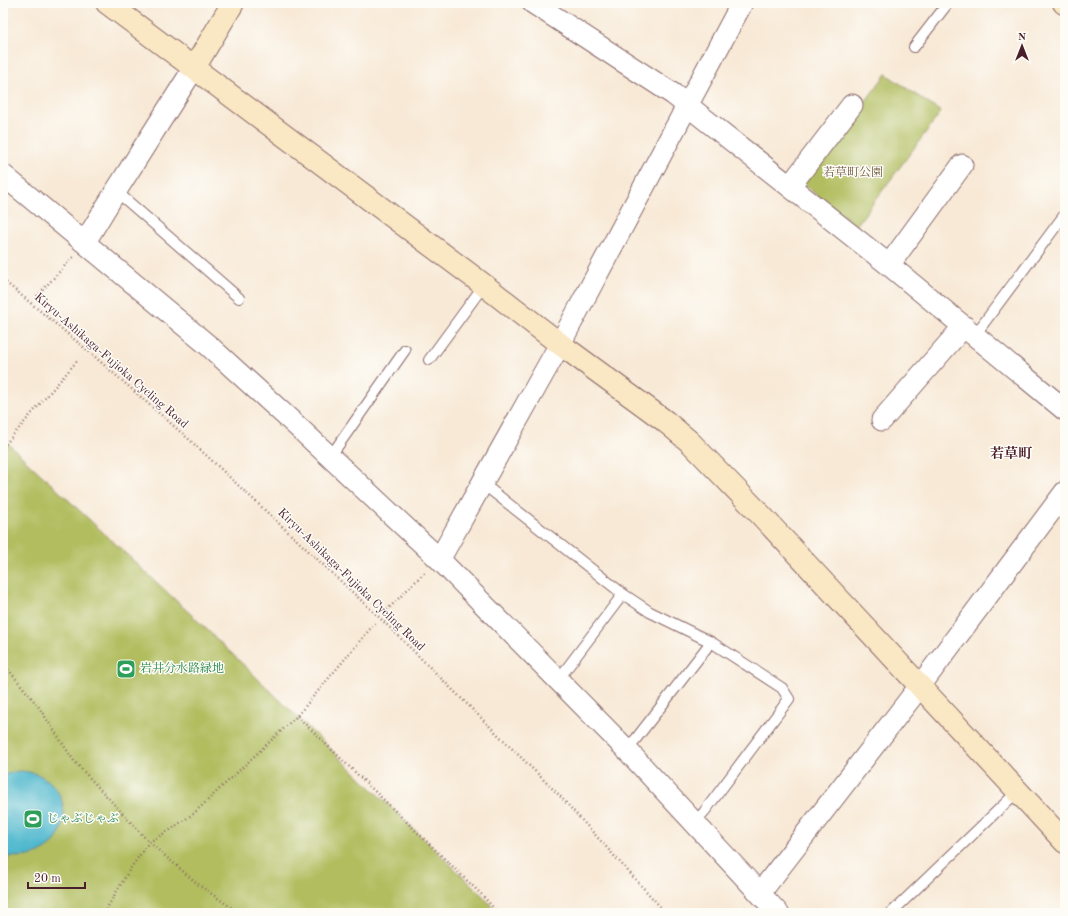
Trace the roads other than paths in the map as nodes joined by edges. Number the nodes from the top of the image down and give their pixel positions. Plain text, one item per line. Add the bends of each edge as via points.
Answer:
1 (108, 3) edge
2 (233, 3) edge
3 (533, 3) edge
4 (742, 3) edge
5 (948, 3) edge
6 (914, 47) dead end
7 (194, 68) junction
8 (688, 106) junction
9 (852, 106) dead end
10 (962, 165) dead end
11 (3, 175) edge
12 (790, 186) junction
13 (116, 190) junction
14 (1065, 214) edge
15 (80, 249) junction
16 (889, 265) junction
17 (484, 285) junction
18 (239, 298) dead end
19 (969, 331) junction
20 (560, 344) junction
21 (406, 350) dead end
22 (429, 360) dead end
23 (1065, 410) edge
24 (882, 420) dead end
25 (330, 457) junction
26 (482, 483) junction
27 (1065, 492) edge
28 (432, 564) junction
29 (623, 594) junction
30 (711, 642) junction
31 (558, 680) junction
32 (920, 686) junction
33 (625, 748) junction
34 (1018, 792) junction
35 (694, 823) junction
36 (1065, 842) edge
37 (754, 899) junction
38 (778, 913) edge
39 (891, 913) edge

1 - 7 street
2 - 7 street
3 - 8 street
4 - 8 street
5 - 6 lane
7 - 13 street
7 - 17 street
8 - 12 street
8 - 20 street
9 - 12 street
10 - 16 street
11 - 15 street
12 - 16 street
13 - 15 street
13 - 18 lane
14 - 19 lane
15 - 25 street via 209,346
16 - 19 street
17 - 20 street
17 - 22 lane
19 - 23 street
19 - 24 street
20 - 26 street
20 - 32 street via 690,442 760,513
21 - 25 lane
25 - 28 street
26 - 28 street via 443,553
26 - 29 lane
27 - 32 street
28 - 31 street
29 - 30 lane via 650,612
29 - 31 lane
30 - 33 lane via 636,740
30 - 35 lane via 782,688 789,699
31 - 33 street
32 - 34 street
32 - 37 street
33 - 35 street
34 - 36 street
34 - 39 lane
35 - 37 street
37 - 38 street

